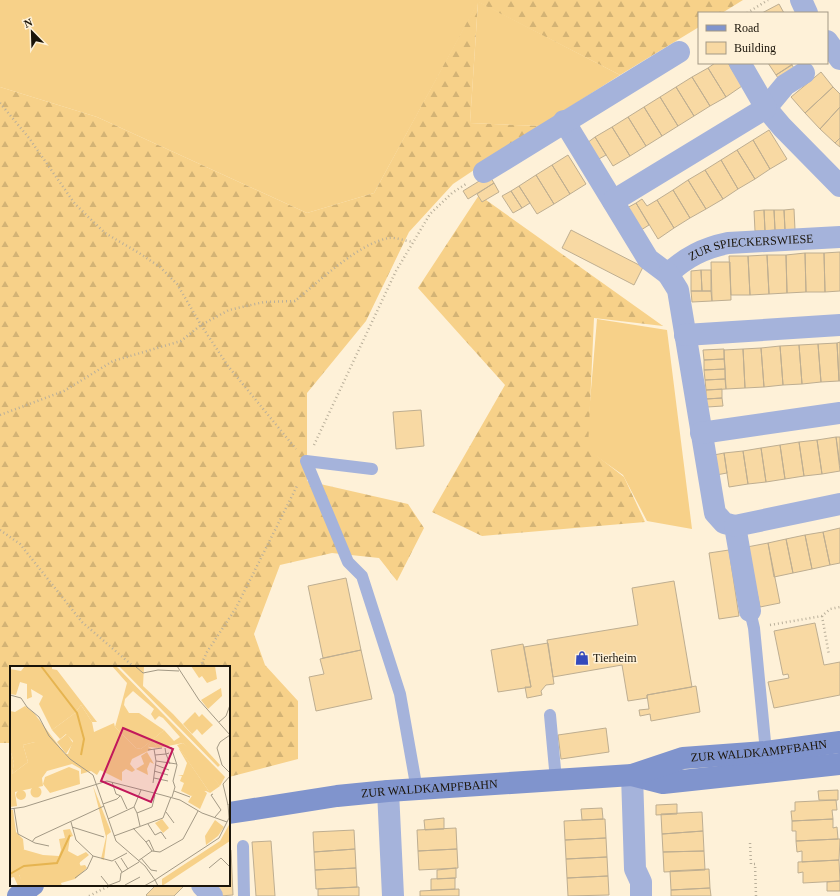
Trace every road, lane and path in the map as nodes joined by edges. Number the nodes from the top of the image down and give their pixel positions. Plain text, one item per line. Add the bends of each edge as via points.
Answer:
1 (768, 0) edge
2 (801, 0) edge
3 (749, 12) edge
4 (807, 12) edge
5 (679, 52) dead end
6 (741, 64) edge
7 (804, 73) dead end
8 (0, 103) edge
9 (766, 108) junction
10 (564, 121) junction
11 (484, 172) dead end
12 (840, 186) edge
13 (452, 193) dead end
14 (613, 201) junction
15 (840, 237) edge
16 (413, 242) junction
17 (668, 274) junction
18 (201, 325) junction
19 (840, 325) edge
20 (685, 335) junction
21 (840, 413) edge
22 (0, 415) edge
23 (701, 433) junction
24 (306, 461) junction
25 (372, 469) dead end
26 (840, 504) edge
27 (735, 526) junction
28 (0, 530) edge
29 (840, 607) edge
30 (822, 616) junction
31 (752, 620) junction
32 (829, 656) dead end
33 (133, 666) edge
34 (201, 666) edge
35 (550, 715) dead end
36 (840, 742) edge
37 (766, 752) junction
38 (840, 764) edge
39 (632, 775) junction
40 (556, 780) junction
41 (417, 790) junction
42 (388, 791) junction
43 (230, 813) edge
44 (750, 843) dead end
45 (243, 846) dead end
46 (32, 886) edge
47 (109, 886) edge
48 (203, 886) edge
49 (18, 896) edge
50 (89, 896) edge
51 (212, 896) edge
52 (244, 896) edge
53 (393, 896) edge
54 (641, 896) edge
55 (756, 896) edge

1 - 3 path
2 - 4 street
5 - 10 street
6 - 9 street
7 - 9 street via 785,85
8 - 18 path via 29,138 76,204 106,234 160,267 177,284
9 - 12 street
9 - 14 street
10 - 11 street
10 - 14 street
13 - 16 path via 430,214
14 - 17 street via 648,259
15 - 17 street, ZUR SPIECKERSWIESE via 728,243 710,247 693,255
16 - 18 path via 389,238 377,242 365,247 326,275 295,301 264,302 229,310
16 - 24 path via 396,271
17 - 20 street via 678,290
18 - 22 path via 181,341 113,361 64,391
18 - 24 path via 228,366
19 - 20 street
20 - 23 street
21 - 23 street
23 - 27 street via 715,513 724,522
24 - 25 lane
24 - 34 path via 299,484 236,608
24 - 41 lane via 348,562 362,576 400,694
26 - 27 street
27 - 31 street
28 - 33 path via 20,544 82,622
29 - 30 path via 830,609
30 - 31 path
30 - 32 path
31 - 37 lane
35 - 40 lane
36 - 37 main road, ZUR WALDKAMPFBAHN
37 - 39 main road, ZUR WALDKAMPFBAHN via 683,758
38 - 39 main road, ZUR WALDKAMPFBAHN via 663,783
39 - 40 main road, ZUR WALDKAMPFBAHN
39 - 54 street via 635,869 641,882
40 - 41 main road, ZUR WALDKAMPFBAHN
41 - 42 main road, ZUR WALDKAMPFBAHN
42 - 43 main road, ZUR WALDKAMPFBAHN via 337,796
42 - 53 street
44 - 55 path via 751,864 755,864
45 - 52 lane
46 - 49 main road
47 - 50 path
48 - 51 street

